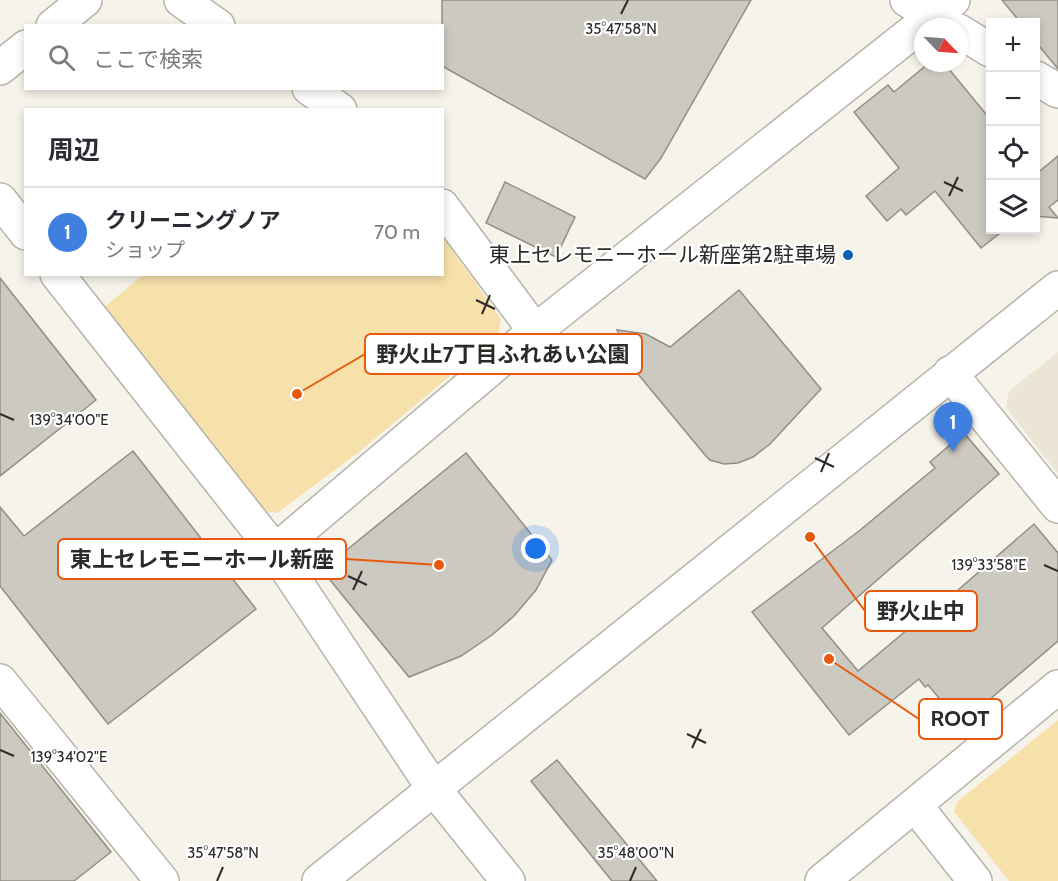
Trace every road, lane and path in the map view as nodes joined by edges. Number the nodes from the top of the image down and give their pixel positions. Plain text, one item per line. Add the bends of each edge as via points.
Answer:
1 (85, 0) edge
2 (181, 0) edge
3 (941, 15) edge
4 (55, 24) edge
5 (215, 24) edge
6 (986, 47) edge
7 (24, 49) edge
8 (0, 68) edge
9 (1040, 81) edge
10 (312, 90) edge
11 (1058, 91) edge
12 (337, 108) edge
13 (0, 200) edge
14 (444, 209) edge
15 (24, 230) edge
16 (59, 276) edge
17 (1058, 288) edge
18 (535, 331) junction
19 (950, 373) junction
20 (1058, 506) edge
21 (275, 551) junction
22 (0, 681) edge
23 (1058, 687) edge
24 (434, 789) junction
25 (915, 806) junction
26 (162, 881) edge
27 (319, 881) edge
28 (508, 881) edge
29 (822, 881) edge
30 (975, 881) edge

1 - 4 street
2 - 5 street
3 - 6 street
3 - 18 street
7 - 8 street
9 - 11 street
10 - 12 street
13 - 15 street
14 - 18 street
16 - 21 street
17 - 19 street
18 - 21 street
19 - 20 street
19 - 24 street
21 - 24 street
22 - 26 street
23 - 25 street
24 - 27 street
24 - 28 street
25 - 29 street
25 - 30 street

